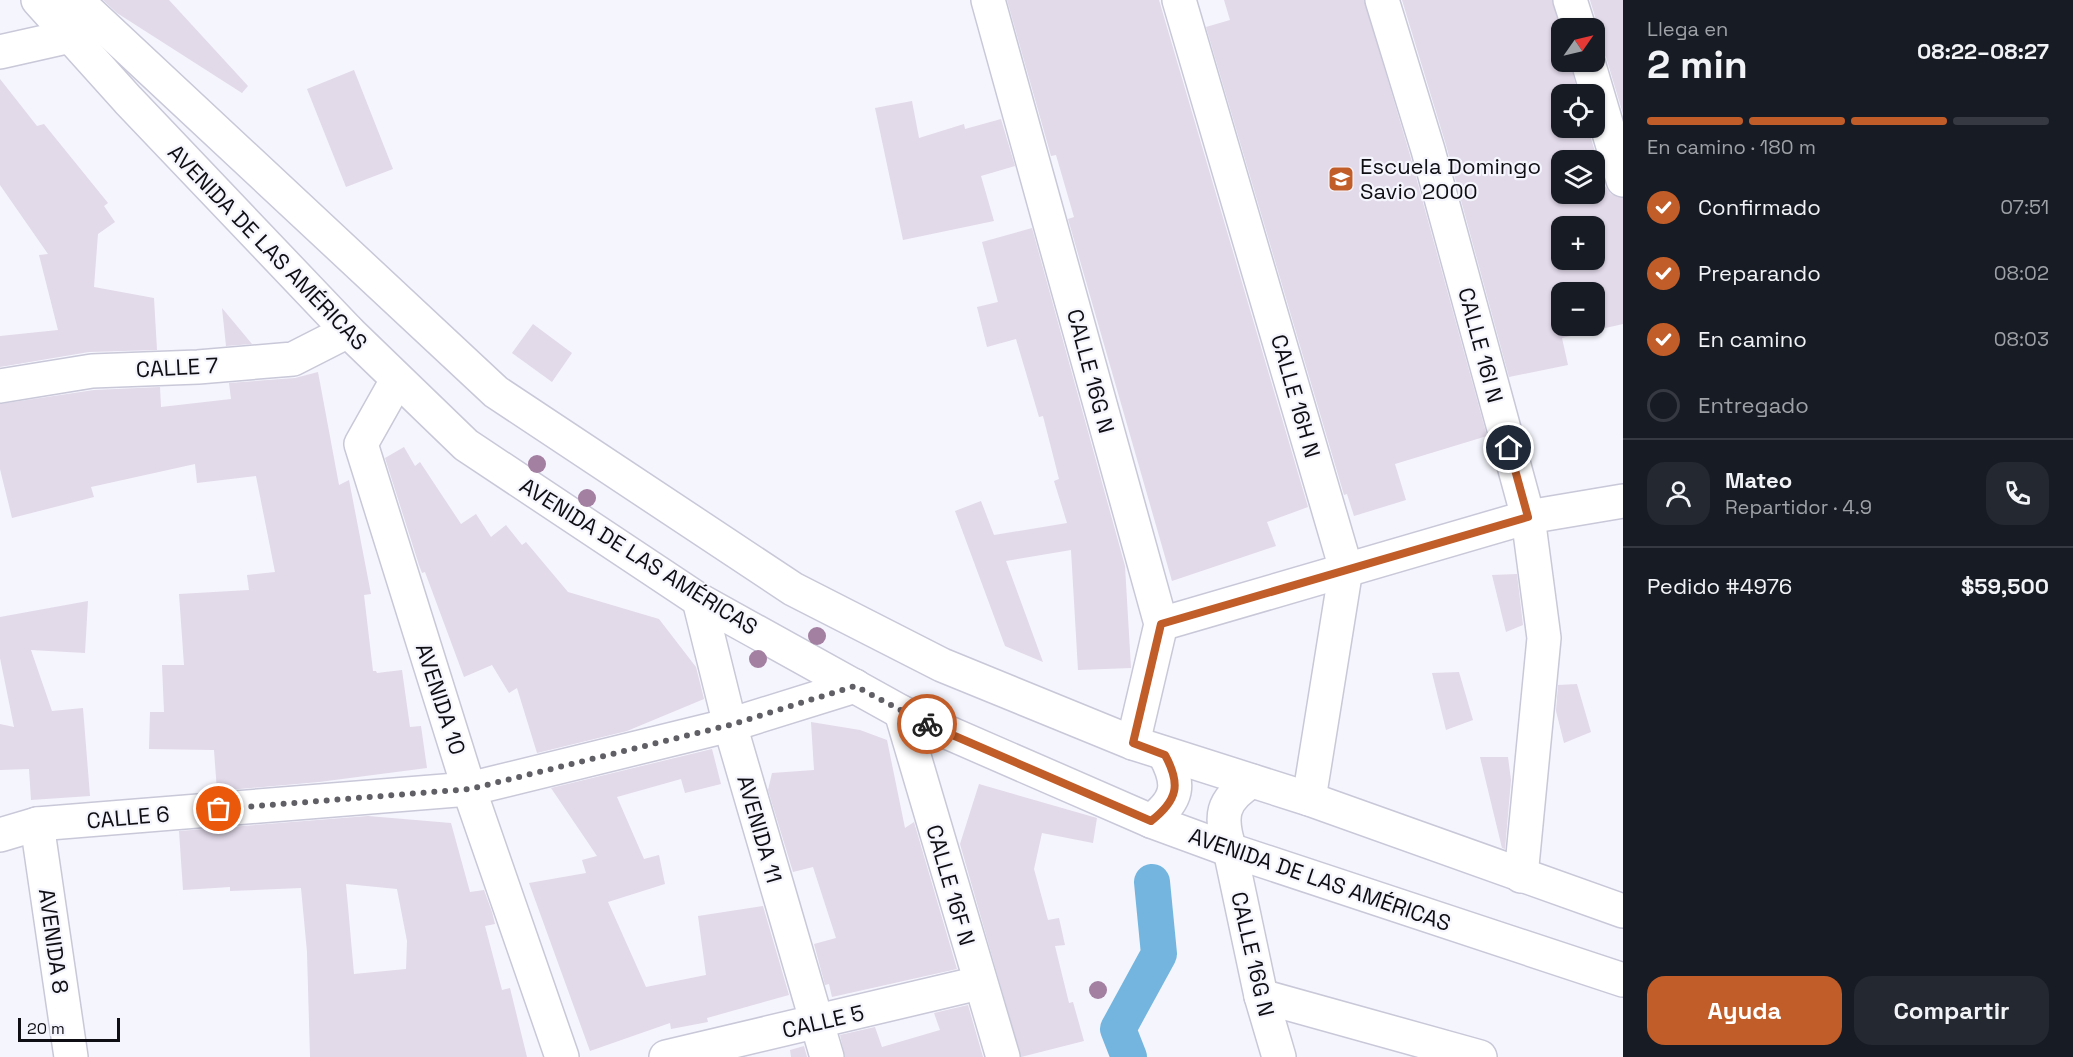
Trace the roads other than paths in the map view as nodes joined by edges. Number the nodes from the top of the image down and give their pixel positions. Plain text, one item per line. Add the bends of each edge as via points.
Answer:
1 (38, 0) edge
2 (76, 0) edge
3 (988, 0) edge
4 (1179, 0) edge
5 (1382, 0) edge
6 (1570, 0) edge
7 (1576, 18) edge
8 (71, 36) junction
9 (0, 52) edge
10 (1591, 72) edge
11 (1623, 180) edge
12 (348, 331) junction
13 (397, 380) junction
14 (0, 386) edge
15 (1623, 501) edge
16 (1528, 517) junction
17 (1346, 569) junction
18 (699, 600) junction
19 (1161, 624) junction
20 (855, 686) junction
21 (901, 712) junction
22 (730, 725) junction
23 (1133, 743) junction
24 (1165, 755) junction
25 (1252, 781) junction
26 (470, 789) junction
27 (1309, 799) junction
28 (1151, 821) junction
29 (37, 824) junction
30 (0, 834) edge
31 (1230, 850) junction
32 (1521, 876) junction
33 (1623, 910) edge
34 (1623, 980) edge
35 (979, 983) junction
36 (1261, 996) junction
37 (817, 1023) junction
38 (71, 1057) edge
39 (562, 1057) edge
40 (666, 1057) edge
41 (827, 1057) edge
42 (1002, 1057) edge
43 (1279, 1057) edge
44 (1480, 1057) edge

1 - 8 street, AVENIDA DE LAS AMÉRICAS
2 - 23 street, AVENIDA DE LAS AMÉRICAS via 495,392 793,589 942,665
3 - 19 street, CALLE 16G N
4 - 17 street, CALLE 16H N
5 - 16 street, CALLE 16I N via 1428,150
6 - 7 street
8 - 9 street
8 - 12 street, AVENIDA DE LAS AMÉRICAS
10 - 11 street
12 - 13 street, AVENIDA DE LAS AMÉRICAS
12 - 14 street, CALLE 7 via 292,359 198,368 92,371
13 - 18 street, AVENIDA DE LAS AMÉRICAS via 466,445
13 - 26 street, AVENIDA 10 via 361,444
15 - 16 street
16 - 17 street
16 - 32 street, CALLE 16I N via 1544,638
17 - 19 street
17 - 27 street, CALLE 16H N
18 - 20 street, AVENIDA DE LAS AMÉRICAS
18 - 22 street, AVENIDA 11
19 - 23 street, CALLE 16G N
20 - 21 street, AVENIDA DE LAS AMÉRICAS
20 - 22 street, CALLE 6
21 - 28 street, AVENIDA DE LAS AMÉRICAS
21 - 35 street, CALLE 16F N
22 - 26 street, CALLE 6
22 - 37 street, AVENIDA 11
23 - 24 street, AVENIDA DE LAS AMÉRICAS
24 - 25 street, AVENIDA DE LAS AMÉRICAS
24 - 28 street via 1174,772 1175,792 1167,809
25 - 27 street, AVENIDA DE LAS AMÉRICAS
25 - 31 street, CALLE 16G N via 1233,793 1224,812
26 - 29 street, CALLE 6
26 - 39 street, AVENIDA 10
27 - 32 street, AVENIDA DE LAS AMÉRICAS
28 - 31 street, AVENIDA DE LAS AMÉRICAS
29 - 30 street, CALLE 6
29 - 38 street, AVENIDA 8
31 - 34 street, AVENIDA DE LAS AMÉRICAS
31 - 36 street, CALLE 16G N
32 - 33 street, AVENIDA DE LAS AMÉRICAS
35 - 37 street, CALLE 5
35 - 42 street, CALLE 16F N
36 - 43 street, CALLE 16G N
36 - 44 street
37 - 40 street, CALLE 5
37 - 41 street, AVENIDA 11

